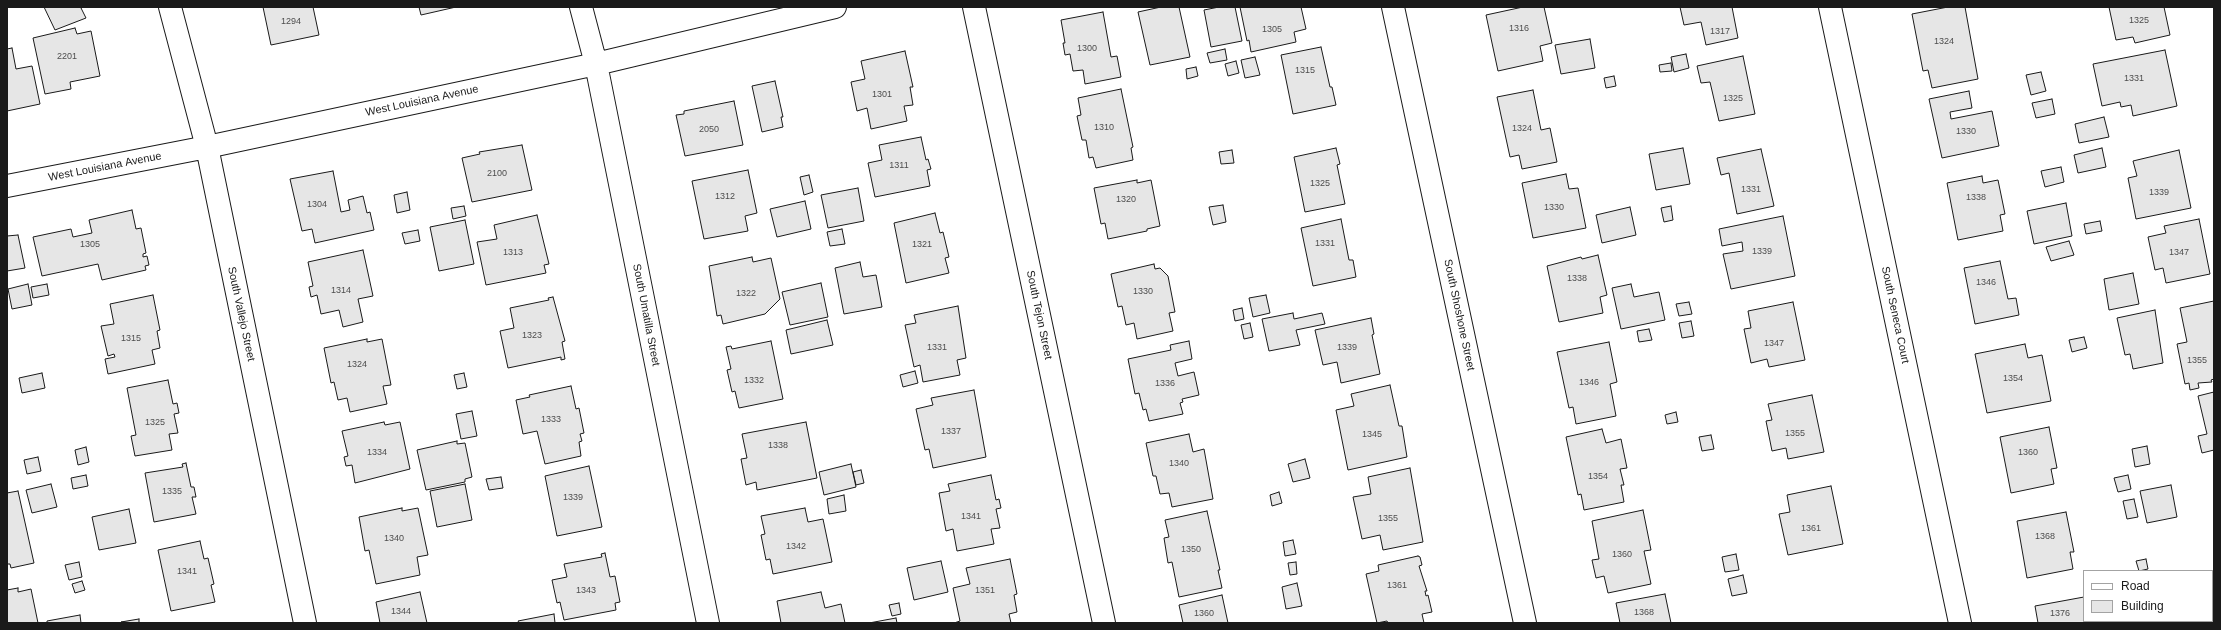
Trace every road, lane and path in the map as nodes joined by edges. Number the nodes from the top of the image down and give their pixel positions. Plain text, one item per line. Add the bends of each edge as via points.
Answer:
1 (170, 7) edge
2 (581, 7) edge
3 (835, 7) edge
4 (974, 7) edge
5 (1393, 7) edge
6 (1830, 7) edge
7 (596, 64) junction
8 (206, 147) junction
9 (7, 186) edge
10 (305, 623) edge
11 (708, 623) edge
12 (1104, 623) edge
13 (1525, 623) edge
14 (1960, 623) edge

1 - 8 street, South Vallejo Street
2 - 7 street, South Umatilla Street
3 - 7 street, West Louisiana Avenue
4 - 12 street, South Tejon Street
5 - 13 street, South Shoshone Street
6 - 14 street, South Seneca Court
7 - 8 street, West Louisiana Avenue
7 - 11 street, South Umatilla Street
8 - 9 street, West Louisiana Avenue
8 - 10 street, South Vallejo Street

